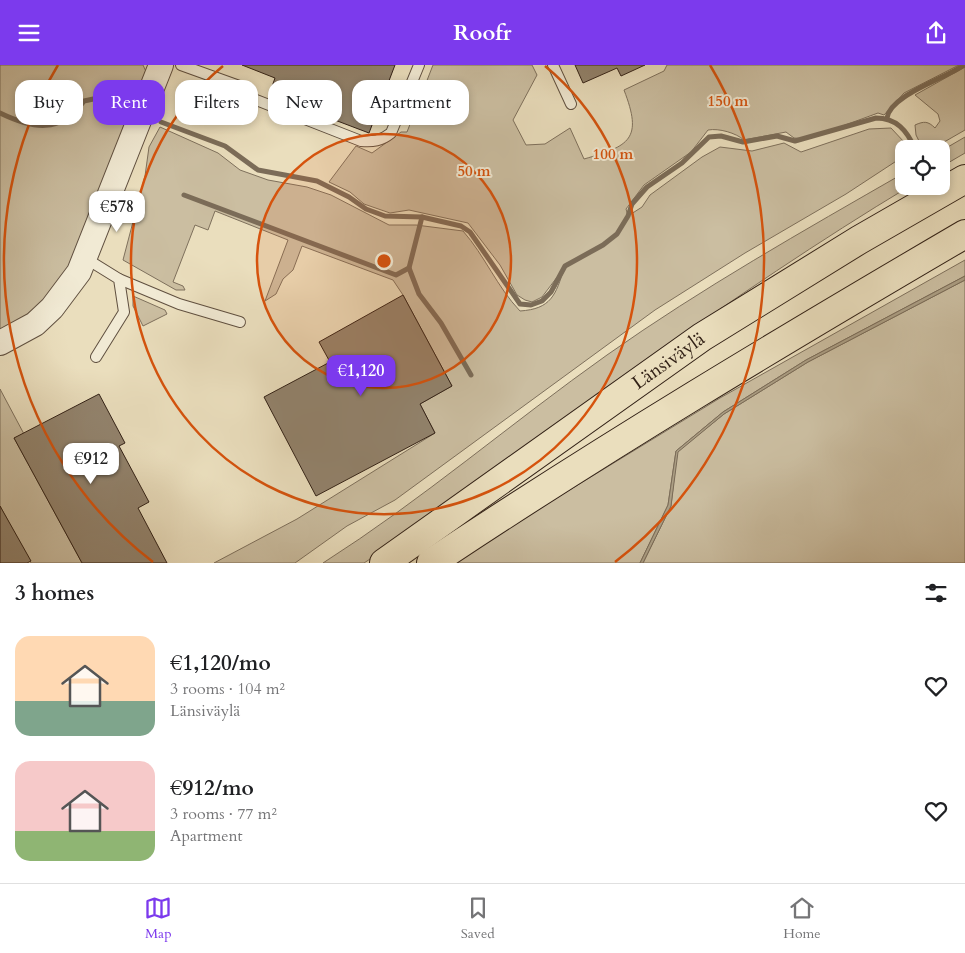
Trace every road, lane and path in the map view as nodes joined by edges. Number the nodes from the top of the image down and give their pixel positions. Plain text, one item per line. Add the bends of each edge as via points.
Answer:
1 (161, 65) edge
2 (181, 65) edge
3 (419, 65) edge
4 (554, 65) edge
5 (571, 104) dead end
6 (965, 179) edge
7 (965, 234) edge
8 (85, 258) junction
9 (119, 279) junction
10 (240, 321) dead end
11 (0, 343) edge
12 (96, 357) dead end
13 (384, 563) edge
14 (431, 563) edge

1 - 8 street
2 - 3 lane via 242,87 252,97 361,141 373,142 391,133
4 - 5 lane
6 - 13 main road, Länsiväylä via 702,337
7 - 14 main road via 717,381 508,511
8 - 9 lane
8 - 11 street via 80,272 52,308 35,324
9 - 10 lane via 179,304
9 - 12 lane via 124,312

